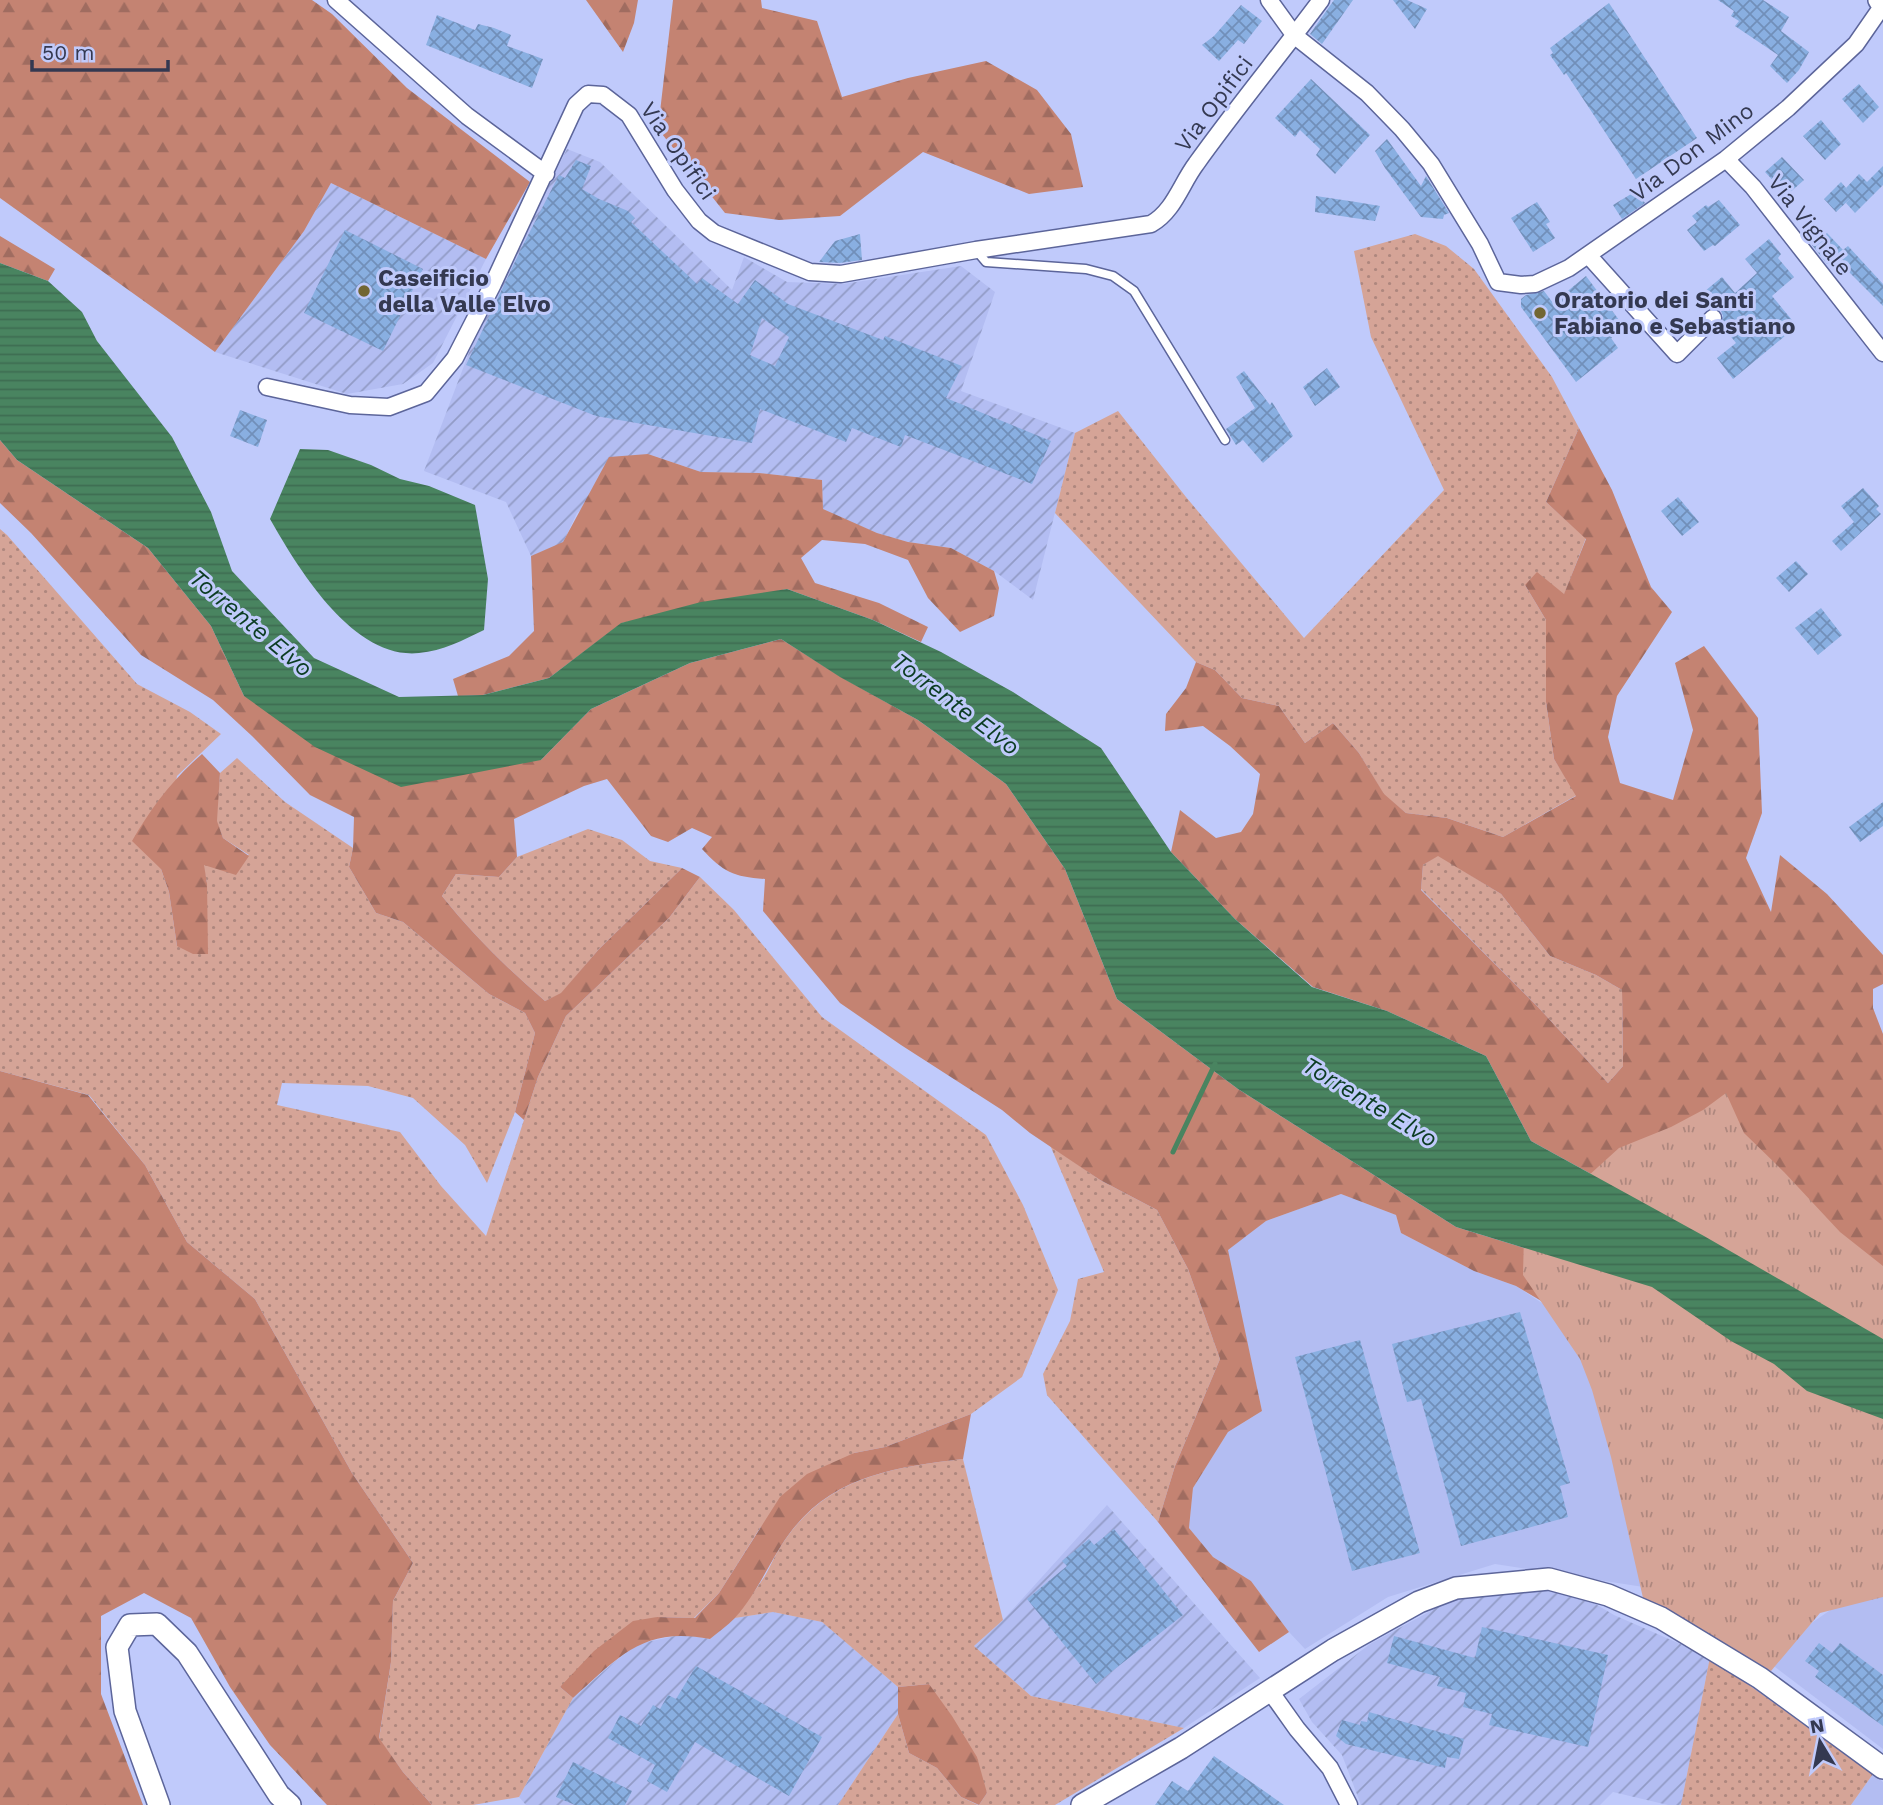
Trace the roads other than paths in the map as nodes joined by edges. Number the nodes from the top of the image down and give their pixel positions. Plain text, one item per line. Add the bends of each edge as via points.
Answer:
1 (336, 0) edge
2 (1269, 0) edge
3 (1321, 0) edge
4 (1882, 3) edge
5 (1294, 36) junction
6 (1727, 159) junction
7 (546, 174) junction
8 (976, 250) junction
9 (1588, 255) junction
10 (1713, 318) dead end
11 (1883, 353) edge
12 (267, 387) dead end
13 (1225, 440) dead end
14 (1270, 1691) junction
15 (1883, 1768) edge
16 (159, 1805) edge
17 (290, 1805) edge
18 (1082, 1805) edge
19 (1349, 1805) edge

1 - 7 street via 467,116
2 - 5 street
3 - 5 street, Via Opifici
4 - 6 street, Via Don Mino via 1856,44
5 - 8 street, Via Opifici via 1157,220
5 - 9 street, Via Don Mino via 1367,93 1432,164 1498,282 1535,284
6 - 9 street, Via Don Mino
6 - 11 street, Via Vignale
7 - 8 street, Via Opifici via 576,105 588,94 603,95 629,115 675,190 714,233 820,273 841,274
7 - 12 street, Via Opifici via 454,358 426,393 389,407 350,405
8 - 13 lane via 986,262 1086,269 1113,276 1134,291
9 - 10 street via 1677,354
14 - 15 street via 1419,1602 1456,1588 1549,1579 1608,1595 1661,1618 1760,1678
14 - 18 street
14 - 19 street via 1330,1768
16 - 17 street via 125,1711 117,1647 130,1625 157,1624 187,1653

